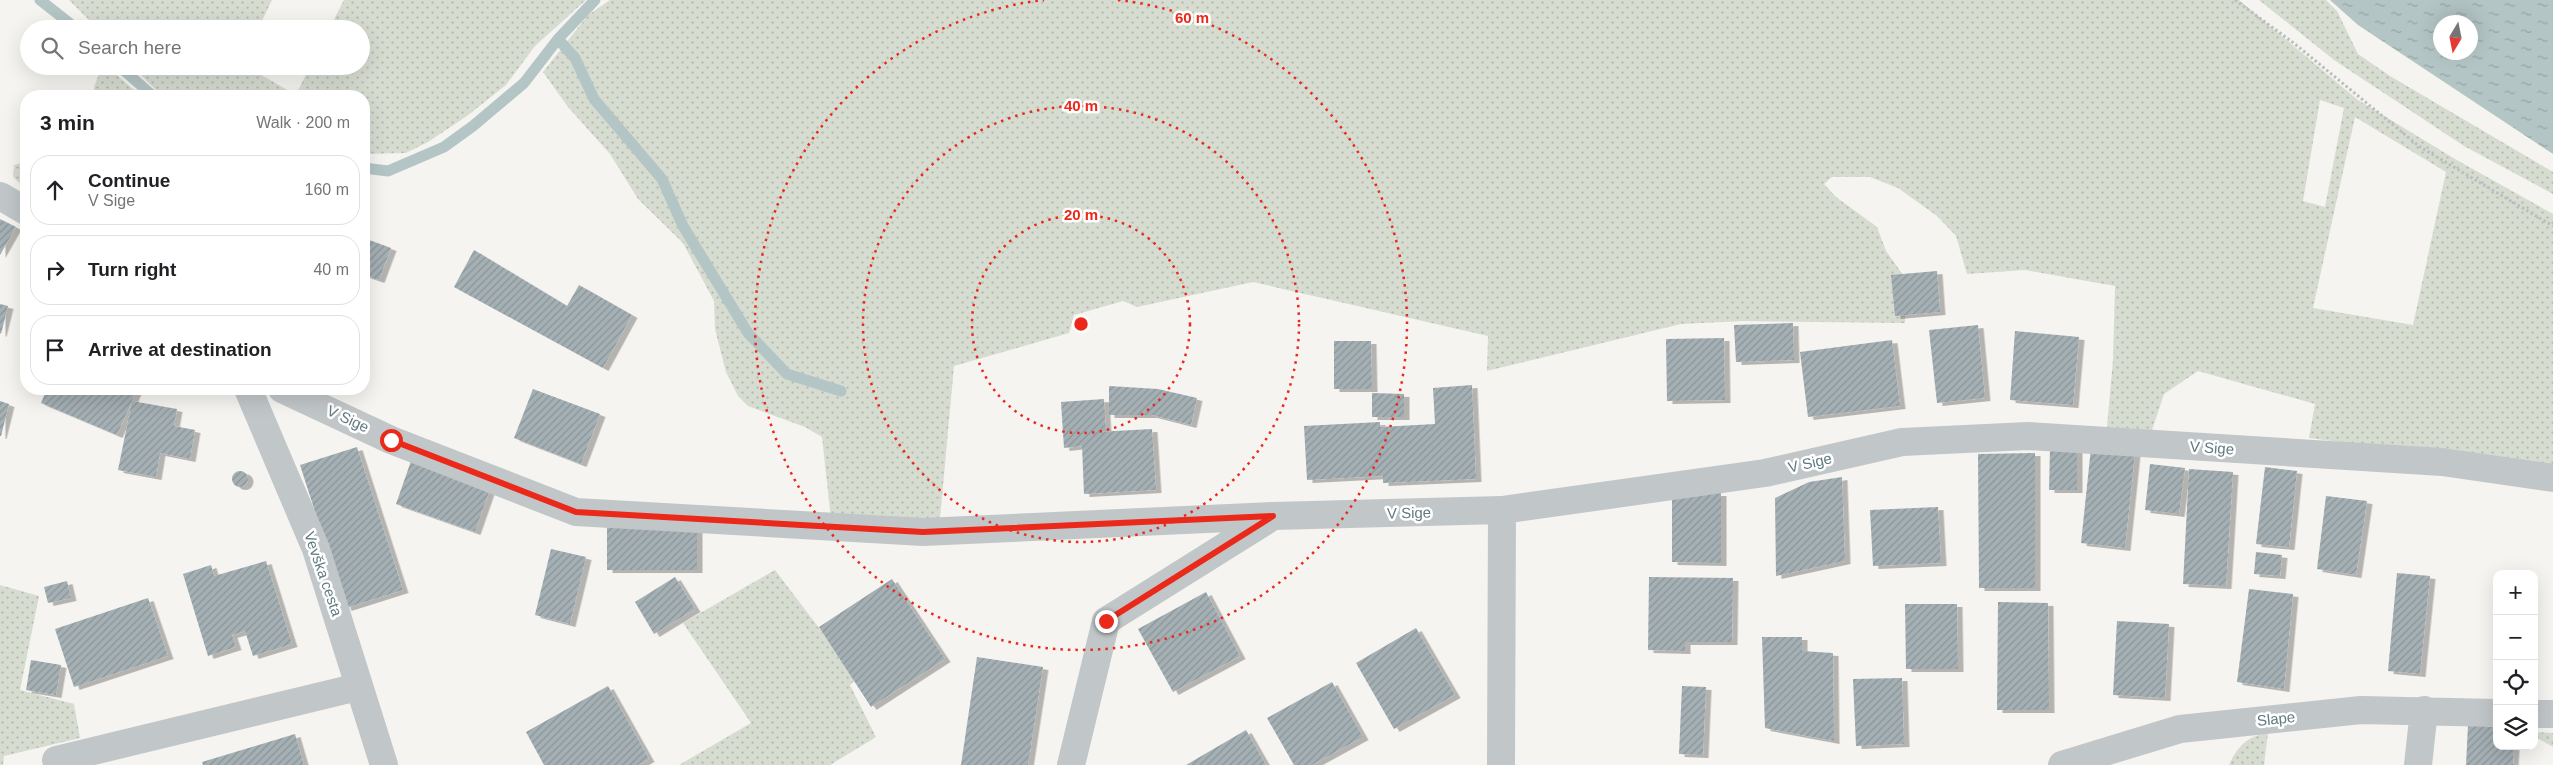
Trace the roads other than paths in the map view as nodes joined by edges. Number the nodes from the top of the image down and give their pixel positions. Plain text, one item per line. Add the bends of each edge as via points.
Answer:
1 (0, 196) edge
2 (20, 208) edge
3 (251, 395) edge
4 (295, 395) edge
5 (2553, 478) edge
6 (1502, 510) junction
7 (1273, 516) junction
8 (358, 687) junction
9 (2424, 710) junction
10 (2493, 713) edge
11 (2538, 714) edge
12 (2553, 714) edge
13 (56, 760) dead end
14 (384, 765) edge
15 (1071, 765) edge
16 (1501, 765) edge
17 (2062, 765) edge
18 (2418, 765) edge

1 - 2 street
3 - 8 street, Vevška cesta via 316,549
4 - 7 street, V Sige via 391,440 576,512 923,532
5 - 6 street, V Sige via 2442,462 2028,436 1902,442 1765,473
6 - 7 street, V Sige
6 - 16 street
7 - 15 street via 1106,621
8 - 13 street
8 - 14 street, Vevška cesta
9 - 10 street, Slape
9 - 17 street, Slape via 2361,710 2180,729
9 - 18 street
11 - 12 street

